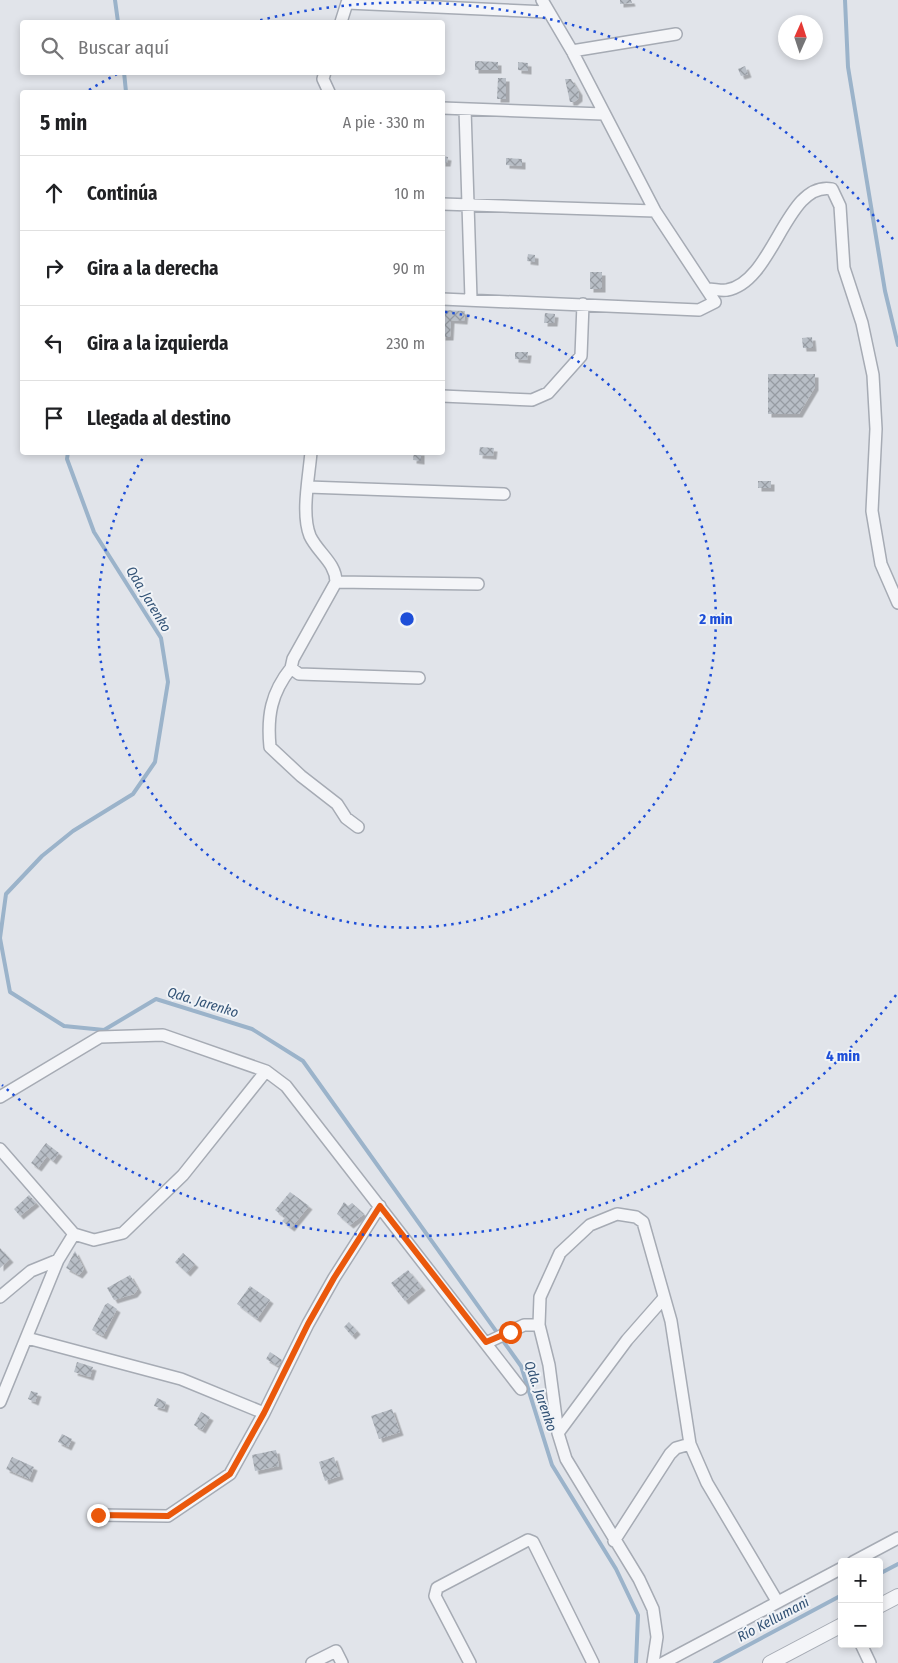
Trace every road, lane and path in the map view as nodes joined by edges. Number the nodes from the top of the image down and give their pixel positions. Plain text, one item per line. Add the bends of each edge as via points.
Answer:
1 (542, 0) edge
2 (427, 4) edge
3 (547, 12) junction
4 (342, 20) edge
5 (676, 34) dead end
6 (572, 51) junction
7 (324, 75) edge
8 (328, 90) edge
9 (445, 108) edge
10 (465, 109) junction
11 (603, 114) junction
12 (445, 204) edge
13 (468, 205) junction
14 (656, 211) junction
15 (708, 289) junction
16 (445, 298) edge
17 (471, 299) junction
18 (583, 304) junction
19 (445, 396) edge
20 (311, 455) edge
21 (308, 487) junction
22 (504, 494) dead end
23 (336, 582) junction
24 (478, 584) dead end
25 (898, 603) edge
26 (291, 668) junction
27 (420, 678) dead end
28 (358, 827) dead end
29 (266, 1071) junction
30 (0, 1097) edge
31 (1, 1153) edge
32 (380, 1206) junction
33 (74, 1234) junction
34 (58, 1260) junction
35 (0, 1297) edge
36 (663, 1299) junction
37 (539, 1325) junction
38 (27, 1338) junction
39 (486, 1342) junction
40 (520, 1389) dead end
41 (0, 1402) edge
42 (264, 1413) junction
43 (558, 1433) junction
44 (690, 1444) junction
45 (98, 1515) dead end
46 (898, 1538) edge
47 (614, 1540) junction
48 (860, 1558) edge
49 (838, 1570) edge
50 (898, 1596) edge
51 (777, 1601) junction
52 (883, 1604) edge
53 (838, 1627) edge
54 (863, 1648) edge
55 (312, 1663) edge
56 (342, 1663) edge
57 (470, 1663) edge
58 (593, 1663) edge
59 (653, 1663) edge
60 (663, 1663) edge
61 (770, 1663) edge
62 (870, 1663) edge

1 - 3 street
2 - 3 street
2 - 4 street via 347,3
3 - 6 street
5 - 6 street
6 - 11 street
7 - 8 street
9 - 10 street
10 - 11 street
10 - 13 street
11 - 14 street
12 - 13 street
13 - 14 street
13 - 17 street
14 - 15 street
15 - 18 street via 715,302 699,310
15 - 25 street via 728,290 746,281 762,264 793,210 817,190 823,187 832,189 840,206 844,268 862,322 873,375 876,429 872,511 882,564
16 - 17 street
17 - 18 street
18 - 19 street via 581,356 548,393 532,400
20 - 21 street
21 - 22 street
21 - 23 street via 305,517 310,537 332,566
23 - 24 street
23 - 26 street
26 - 27 street via 299,674
26 - 28 street via 279,684 273,700 268,726 270,747 337,804 346,818
29 - 30 street via 163,1035 100,1037
29 - 32 street via 286,1086
29 - 33 street via 183,1175 122,1233 94,1240
31 - 33 street
32 - 39 street
32 - 42 street via 308,1324
33 - 34 street
34 - 35 street via 31,1271
34 - 38 street
36 - 37 street via 643,1222 636,1217 617,1214 590,1225 560,1254 540,1297
36 - 43 street via 627,1340
36 - 44 street via 674,1337
37 - 39 street via 524,1325
37 - 43 street via 549,1365
38 - 41 street
38 - 42 street via 181,1379
39 - 40 street
42 - 45 street via 230,1474 168,1516
43 - 47 street via 566,1459
44 - 47 street via 676,1448 670,1454
44 - 51 street via 706,1483
46 - 48 street
47 - 59 street via 639,1579 653,1609 657,1638
49 - 51 street
50 - 52 street
51 - 60 street
53 - 61 street
54 - 62 street
55 - 56 street via 336,1651
57 - 58 street via 436,1596 437,1588 528,1540 532,1542

